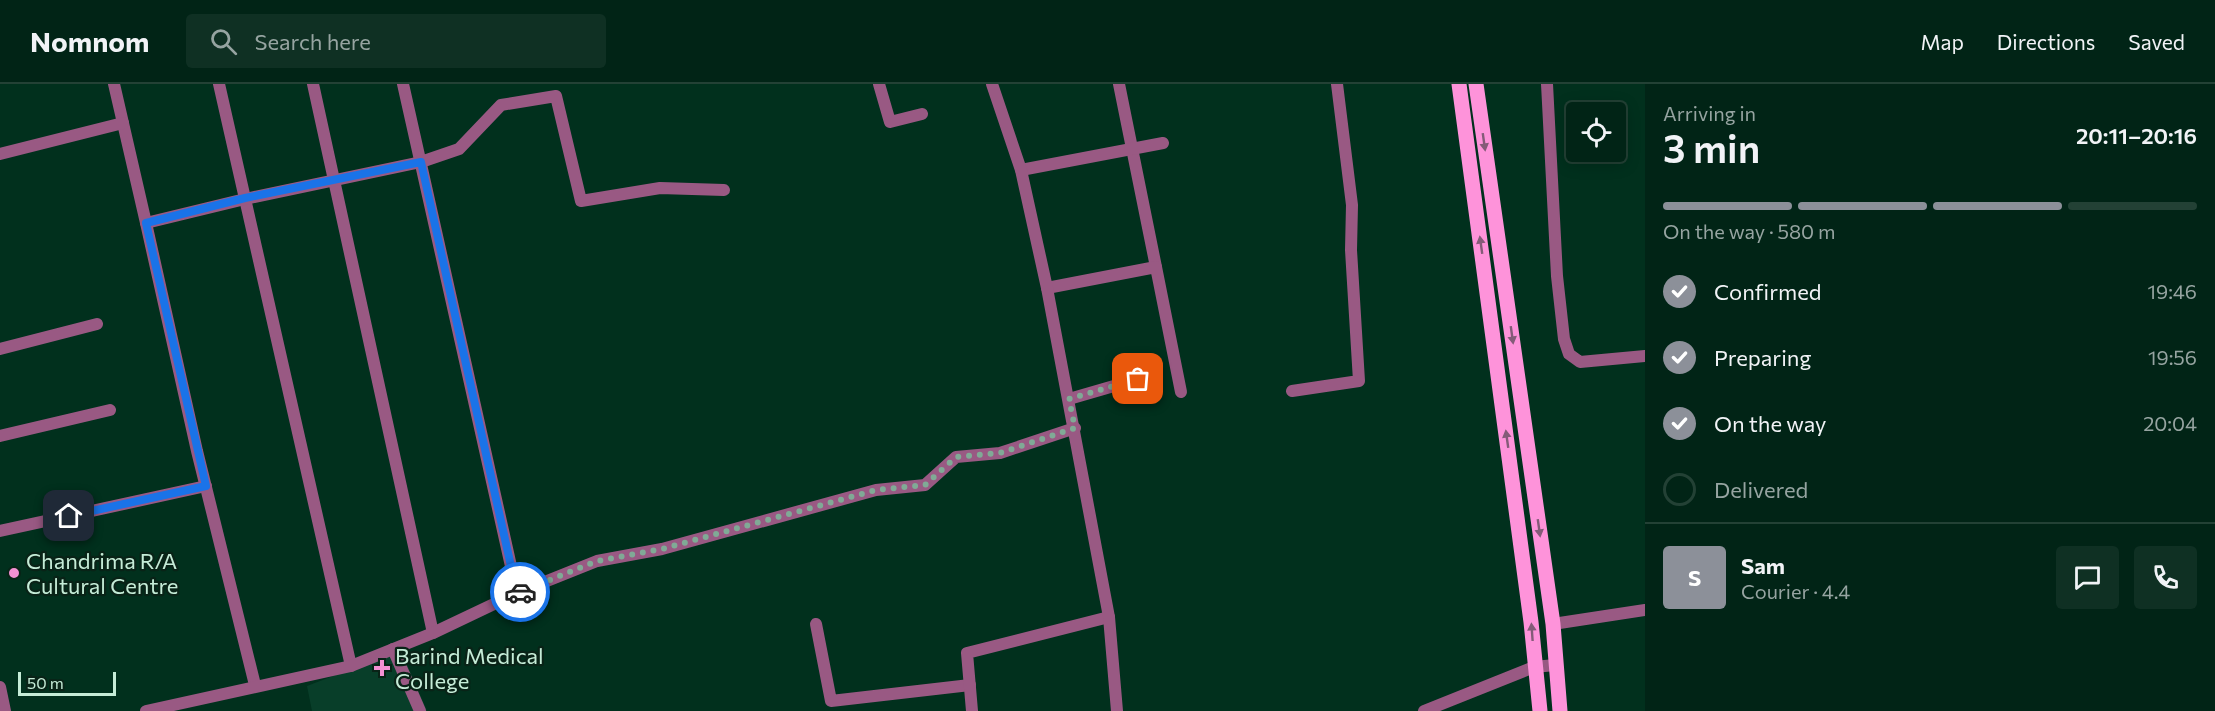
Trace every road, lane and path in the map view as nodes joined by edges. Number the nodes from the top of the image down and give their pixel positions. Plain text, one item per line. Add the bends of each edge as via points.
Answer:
1 (114, 84) edge
2 (219, 84) edge
3 (313, 84) edge
4 (404, 84) edge
5 (879, 84) edge
6 (992, 84) edge
7 (1119, 84) edge
8 (1337, 84) edge
9 (1459, 84) edge
10 (1476, 84) edge
11 (1547, 84) edge
12 (922, 114) dead end
13 (123, 123) junction
14 (1163, 143) dead end
15 (1133, 147) junction
16 (0, 154) edge
17 (421, 162) junction
18 (1021, 170) junction
19 (334, 179) junction
20 (724, 190) dead end
21 (245, 198) junction
22 (146, 223) junction
23 (1156, 267) junction
24 (1047, 288) junction
25 (97, 324) dead end
26 (0, 348) edge
27 (1645, 356) edge
28 (1138, 379) dead end
29 (1292, 391) dead end
30 (1181, 392) dead end
31 (1069, 399) junction
32 (110, 410) dead end
33 (1075, 428) junction
34 (0, 436) edge
35 (206, 486) junction
36 (0, 531) edge
37 (517, 593) junction
38 (1645, 610) edge
39 (1109, 617) junction
40 (816, 624) dead end
41 (1553, 624) junction
42 (433, 633) junction
43 (393, 649) junction
44 (1555, 665) junction
45 (351, 666) junction
46 (1534, 667) junction
47 (254, 681) dead end
48 (970, 685) junction
49 (0, 687) edge
50 (5, 711) edge
51 (146, 711) edge
52 (420, 711) edge
53 (972, 711) edge
54 (1117, 711) edge
55 (1424, 711) edge
56 (1540, 711) edge
57 (1560, 711) edge

1 - 13 street
2 - 21 street
3 - 19 street
4 - 17 street
5 - 12 street via 890,122
6 - 18 street
7 - 15 street
8 - 29 street via 1352,205 1359,381
46 -> 9 main road via 1530,610
10 -> 41 main road
11 - 27 street via 1557,276 1569,354 1580,362
13 - 16 street
13 - 22 street
14 - 15 street
15 - 18 street
15 - 23 street
17 - 19 street
17 - 20 street via 459,149 501,105 556,96 581,201 660,188
17 - 37 street
18 - 24 street
19 - 21 street
19 - 42 street
21 - 22 street
21 - 45 street
22 - 35 street
23 - 24 street
23 - 30 street
24 - 31 street
25 - 26 street
28 - 31 street
31 - 33 street
32 - 34 street
33 - 37 street via 1000,453 956,457 925,485 876,490 662,549 597,561
33 - 39 street
35 - 36 street
35 - 47 street
37 - 42 street
38 - 41 street
39 - 48 street via 967,653
39 - 54 street
40 - 48 street via 831,701
41 - 44 main road
42 - 43 street
43 - 45 street
43 - 52 street
44 - 46 street
44 - 57 main road
45 - 51 street
46 - 55 street
46 - 56 main road
48 - 53 street
49 - 50 street

